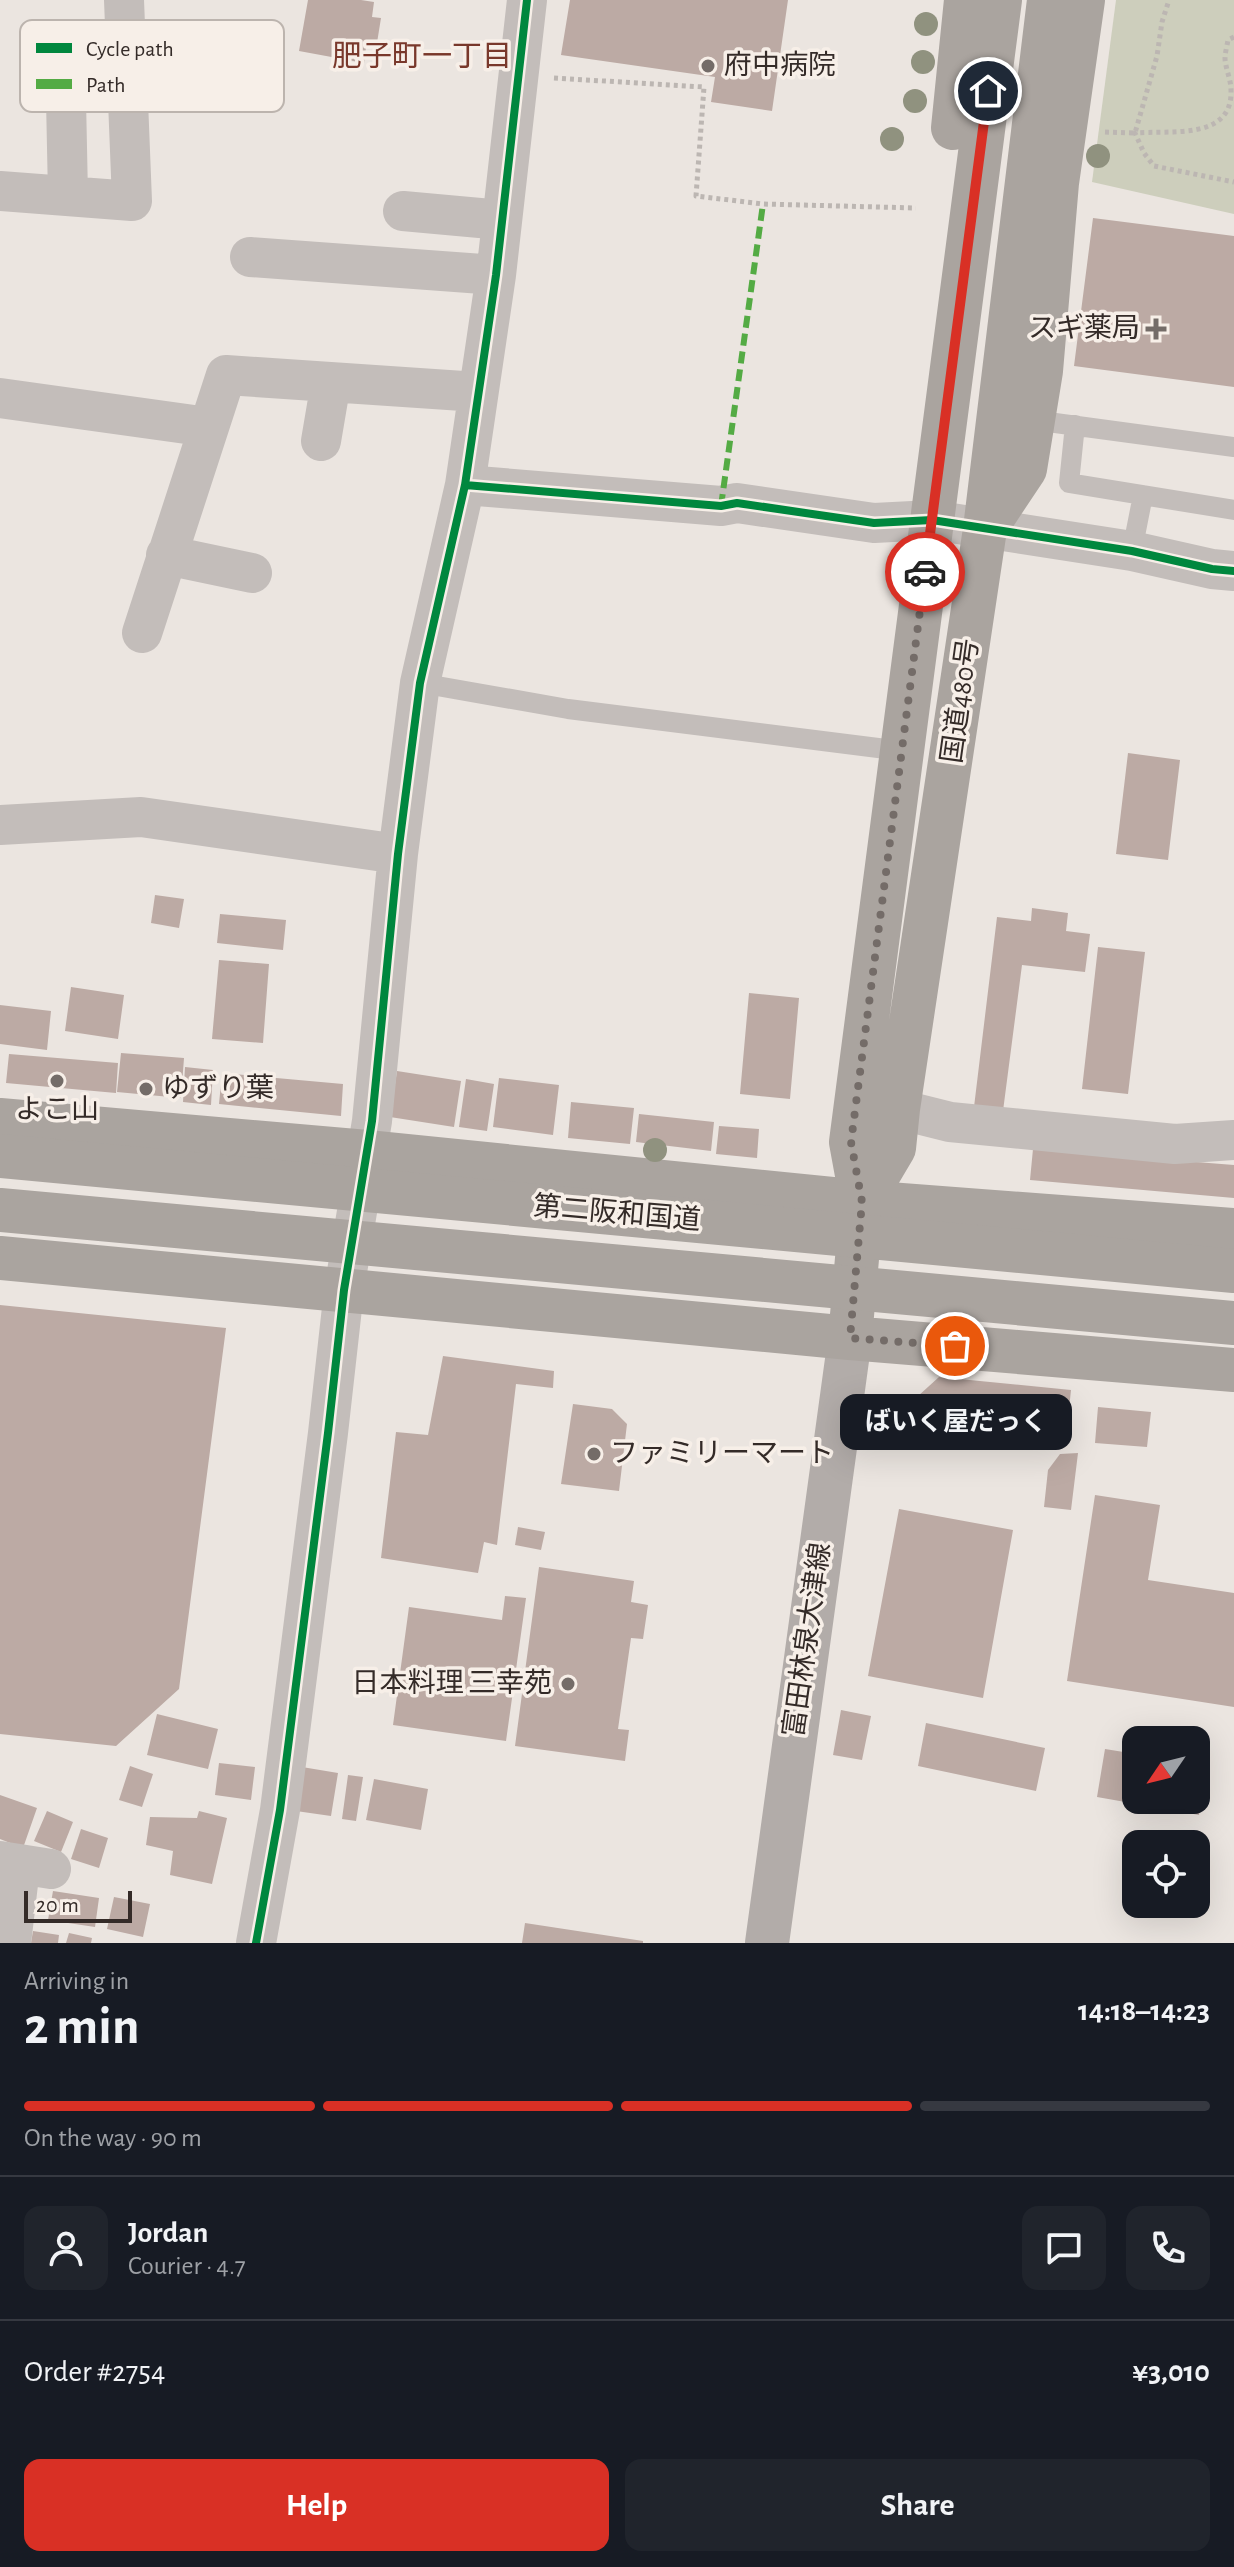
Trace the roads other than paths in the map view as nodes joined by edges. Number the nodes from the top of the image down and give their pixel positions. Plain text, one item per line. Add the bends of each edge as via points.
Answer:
1 (124, 0) edge
2 (527, 0) edge
3 (966, 0) edge
4 (1000, 0) edge
5 (1049, 0) edge
6 (1083, 0) edge
7 (125, 20) edge
8 (66, 112) edge
9 (128, 112) edge
10 (0, 191) edge
11 (68, 196) junction
12 (403, 211) dead end
13 (502, 220) junction
14 (250, 257) dead end
15 (496, 275) junction
16 (331, 382) junction
17 (478, 392) junction
18 (0, 398) edge
19 (1054, 423) junction
20 (208, 427) junction
21 (321, 441) dead end
22 (1234, 447) edge
23 (941, 453) junction
24 (465, 485) junction
25 (1143, 495) junction
26 (1234, 510) edge
27 (932, 520) junction
28 (985, 529) junction
29 (1132, 551) junction
30 (166, 555) junction
31 (1234, 571) edge
32 (252, 573) dead end
33 (142, 633) dead end
34 (420, 683) junction
35 (902, 751) junction
36 (0, 825) edge
37 (398, 854) junction
38 (898, 1109) junction
39 (0, 1120) edge
40 (1234, 1140) edge
41 (367, 1152) junction
42 (0, 1156) edge
43 (862, 1202) junction
44 (0, 1210) edge
45 (1234, 1230) edge
46 (0, 1258) edge
47 (1234, 1271) edge
48 (344, 1290) junction
49 (1234, 1323) edge
50 (850, 1338) junction
51 (1234, 1370) edge
52 (23, 1871) edge
53 (11, 1943) edge
54 (256, 1943) edge
55 (767, 1943) edge

1 - 7 street
2 - 13 street
3 - 23 highway via 930,316
4 - 23 highway, 国道480号
5 - 28 highway, 国道480号
6 - 19 highway via 1057,183 1041,371
8 - 11 street
9 - 11 street via 132,201
10 - 11 street
12 - 13 street
13 - 15 street
14 - 15 street
15 - 17 street
16 - 17 street
16 - 20 street via 226,375
16 - 21 street
17 - 24 street
18 - 20 street
19 - 22 lane
19 - 25 lane via 1069,483
19 - 28 highway
20 - 30 street
23 - 27 highway, 国道480号
24 - 27 street via 721,506 737,503 874,523
24 - 34 street
25 - 26 lane
25 - 29 lane
27 - 28 street
27 - 35 highway, 国道480号
28 - 29 street
28 - 38 highway, 国道480号
29 - 31 street
30 - 32 street
30 - 33 street
34 - 35 lane via 594,712
34 - 37 street
35 - 43 highway, 国道480号 via 851,1142
36 - 37 street via 141,817
37 - 41 street
38 - 40 street via 950,1122 1175,1144
38 - 43 highway, 国道480号 via 894,1148
39 - 41 highway
41 - 43 highway
41 - 48 street
42 - 47 highway, 第二阪和国道, bridge
43 - 45 highway
43 - 50 highway, 国道480号
44 - 49 highway, 第二阪和国道, bridge
46 - 48 highway
48 - 50 highway
48 - 54 street via 282,1794
50 - 51 highway
50 - 55 main road, 富田林泉大津線
52 - 53 street

